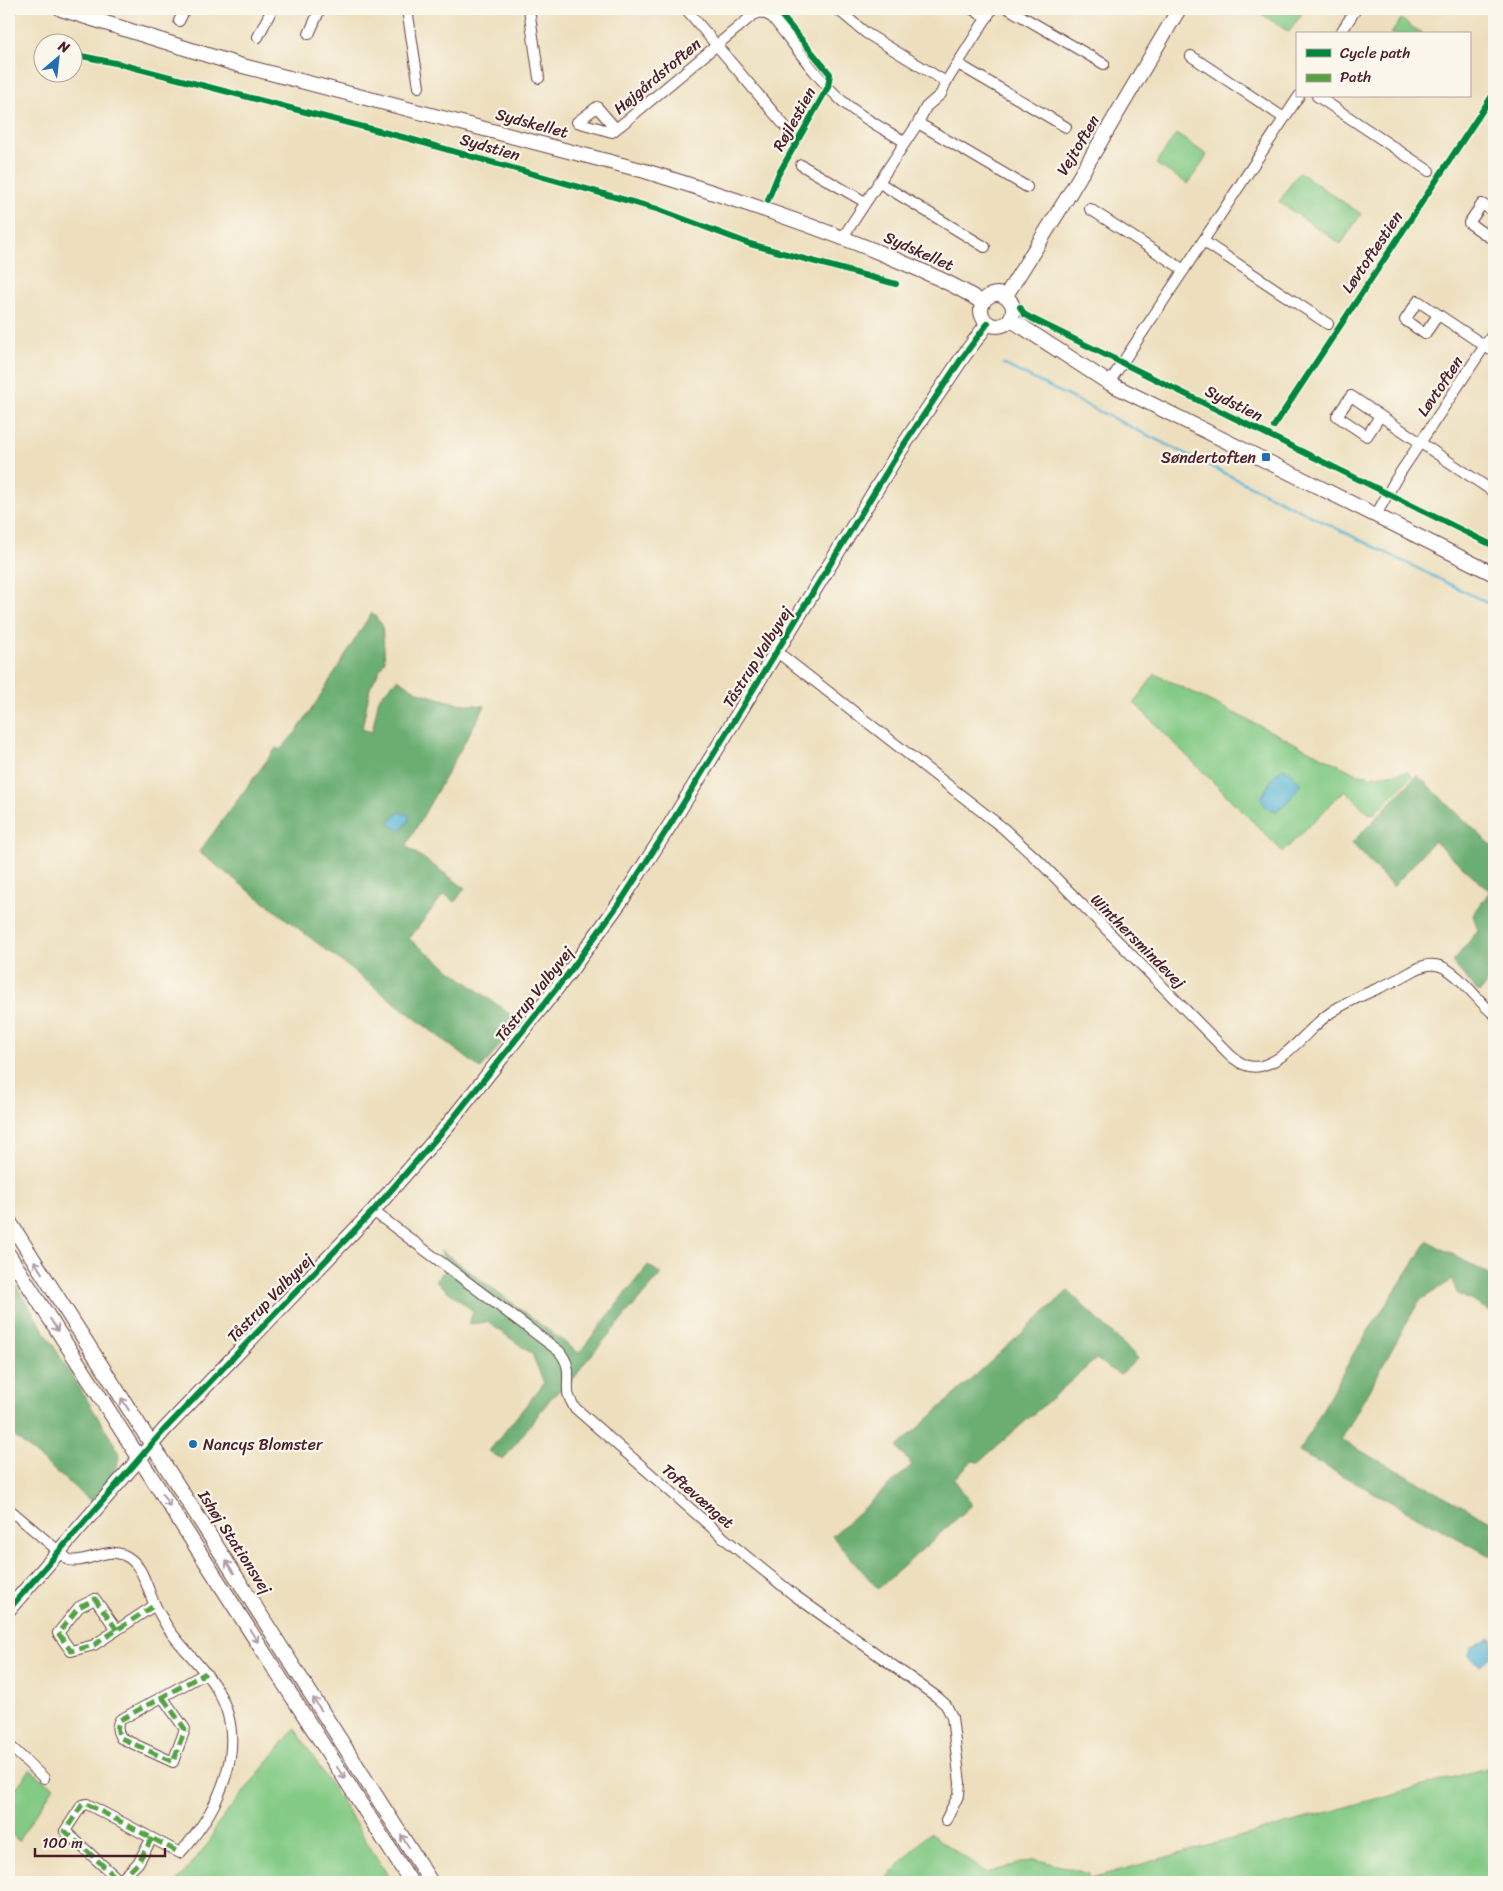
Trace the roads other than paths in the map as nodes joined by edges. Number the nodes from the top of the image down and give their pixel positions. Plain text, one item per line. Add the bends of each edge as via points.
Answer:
1 (61, 9) edge
2 (186, 9) edge
3 (272, 9) edge
4 (320, 9) edge
5 (407, 9) edge
6 (529, 9) edge
7 (686, 9) edge
8 (837, 9) edge
9 (972, 9) edge
10 (1009, 9) edge
11 (1180, 9) edge
12 (1356, 9) edge
13 (990, 13) edge
14 (179, 21) dead end
15 (1341, 32) edge
16 (309, 34) dead end
17 (258, 37) dead end
18 (716, 45) junction
19 (1191, 56) dead end
20 (958, 64) junction
21 (1104, 64) dead end
22 (539, 78) dead end
23 (946, 82) junction
24 (419, 87) dead end
25 (1298, 98) edge
26 (1320, 98) edge
27 (1284, 118) junction
28 (918, 123) junction
29 (1066, 127) dead end
30 (616, 129) dead end
31 (789, 131) dead end
32 (905, 142) junction
33 (801, 165) dead end
34 (1429, 170) dead end
35 (878, 182) junction
36 (1027, 187) dead end
37 (865, 202) junction
38 (1090, 209) dead end
39 (1494, 212) edge
40 (1494, 230) edge
41 (843, 238) junction
42 (1203, 241) junction
43 (985, 248) dead end
44 (1184, 270) junction
45 (1005, 297) junction
46 (983, 303) junction
47 (1438, 315) dead end
48 (1010, 319) junction
49 (988, 323) junction
50 (1328, 324) dead end
51 (1494, 332) edge
52 (1485, 346) junction
53 (1494, 352) edge
54 (1109, 383) junction
55 (1380, 416) dead end
56 (1420, 443) junction
57 (1494, 492) edge
58 (1376, 515) junction
59 (1494, 574) edge
60 (776, 651) junction
61 (1494, 1014) edge
62 (373, 1211) junction
63 (9, 1221) edge
64 (9, 1255) edge
65 (152, 1445) junction
66 (140, 1458) junction
67 (9, 1509) edge
68 (59, 1552) junction
69 (155, 1605) junction
70 (9, 1609) edge
71 (117, 1630) junction
72 (206, 1673) junction
73 (163, 1698) junction
74 (9, 1745) edge
75 (44, 1778) dead end
76 (946, 1820) dead end
77 (152, 1838) junction
78 (411, 1882) edge
79 (431, 1882) edge

1 - 41 street, Sydskellet via 239,65 645,171
2 - 14 street
3 - 17 street
4 - 16 street
5 - 24 street
6 - 22 street
7 - 18 street, Højgårdstoften
8 - 23 street via 866,33
9 - 13 street
10 - 21 street
11 - 45 street, Vejtoften
12 - 15 street
13 - 20 street
18 - 30 street, Højgårdstoften
18 - 31 street, Højgårdstoften
18 - 32 street, Højgårdstoften via 753,15 760,12 772,17 840,99
19 - 27 street
20 - 23 street
20 - 29 street
23 - 28 street via 941,94 926,107
25 - 27 street
26 - 34 street
27 - 42 street
28 - 32 street
28 - 36 street
32 - 35 street
33 - 37 street
35 - 37 street
35 - 43 street
37 - 41 street
38 - 44 street
39 - 40 street via 1482,204 1469,223 1490,237
41 - 46 street, Sydskellet via 948,283
42 - 44 street
42 - 50 street
44 - 54 street
45 - 46 street via 994,295
45 - 48 street via 1011,304
46 - 49 street via 981,312
47 - 52 street, Løvtoften
48 - 49 street via 1002,325
48 - 54 street
49 - 60 street, Tåstrup Valbyvej via 899,452
51 - 52 street, Løvtoften
52 - 53 street, Løvtoften
52 - 56 street, Løvtoften
54 - 58 street
55 - 56 street, Løvtoften
56 - 57 street, Løvtoften
56 - 58 street, Løvtoften
58 - 59 street
60 - 61 street, Winthersmindevej via 1003,828 1231,1056 1248,1067 1260,1067 1279,1058 1328,1014 1348,1001 1421,966 1438,965 1450,971
60 - 62 street, Tåstrup Valbyvej via 618,906 526,1028
62 - 65 street, Tåstrup Valbyvej
62 - 76 street, Toftevænget via 559,1351 569,1370 568,1394 574,1407 725,1540 794,1595 946,1705 952,1717 960,1783 959,1794
65 -> 63 street, Ishøj Stationsvej
64 -> 66 street
65 - 66 street, Tåstrup Valbyvej
79 -> 65 street, Ishøj Stationsvej
66 - 68 street, Tåstrup Valbyvej
66 -> 78 street
67 - 68 street
68 - 69 street via 76,1561 104,1553 125,1556 143,1574
68 - 70 street, Tåstrup Valbyvej
69 - 71 street
69 - 72 street via 168,1628
71 - 71 street via 94,1645 71,1651 58,1633 79,1607 95,1599
72 - 73 street
72 - 77 street via 223,1702 232,1733 230,1764 209,1816 180,1853
73 - 73 street via 120,1720 118,1733 121,1738 173,1762 184,1729
74 - 75 street
77 - 77 street via 87,1804 82,1805 65,1831 120,1881 138,1863

